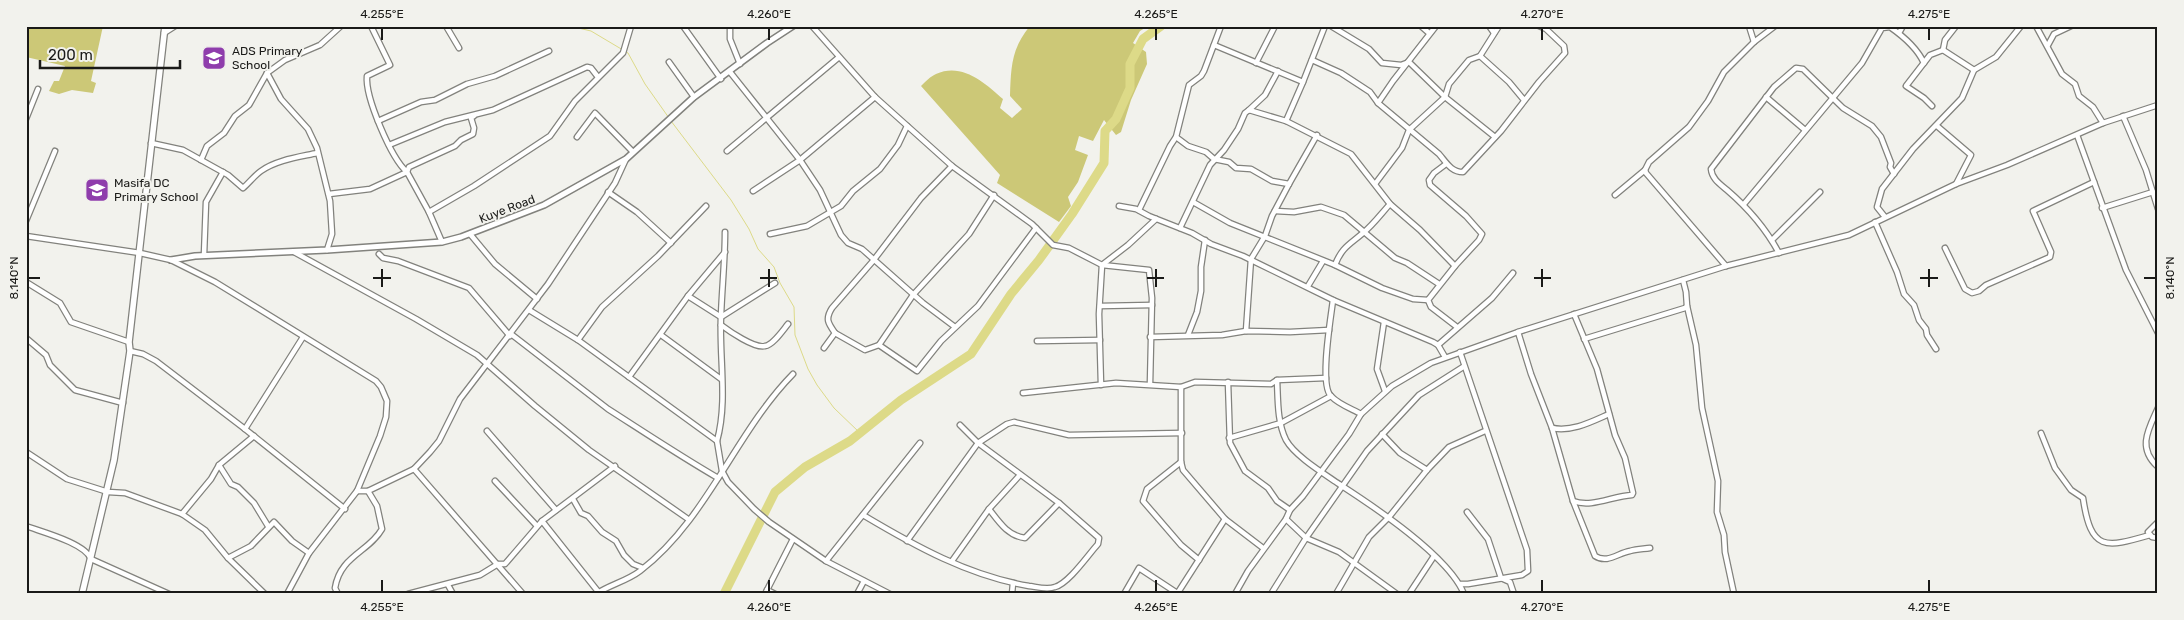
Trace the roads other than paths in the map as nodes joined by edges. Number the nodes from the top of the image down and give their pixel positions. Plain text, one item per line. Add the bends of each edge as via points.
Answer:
1 (175, 26) edge
2 (341, 26) edge
3 (370, 26) edge
4 (446, 26) edge
5 (631, 26) edge
6 (683, 26) edge
7 (730, 26) edge
8 (793, 26) edge
9 (812, 26) edge
10 (1221, 26) edge
11 (1275, 26) edge
12 (1325, 26) edge
13 (1331, 26) edge
14 (1421, 26) edge
15 (1436, 26) edge
16 (1489, 26) edge
17 (1499, 26) edge
18 (1539, 26) edge
19 (1749, 26) edge
20 (1776, 26) edge
21 (1903, 26) edge
22 (1956, 26) edge
23 (2021, 26) edge
24 (2036, 26) edge
25 (2071, 26) edge
26 (165, 29) edge
27 (1429, 33) junction
28 (1494, 33) junction
29 (1899, 33) junction
30 (1754, 42) junction
31 (1214, 45) junction
32 (2048, 45) junction
33 (459, 48) dead end
34 (1942, 50) junction
35 (549, 51) dead end
36 (1920, 54) junction
37 (1930, 55) junction
38 (1480, 56) junction
39 (838, 58) junction
40 (1312, 60) junction
41 (669, 62) dead end
42 (1409, 62) junction
43 (1256, 63) junction
44 (1924, 63) junction
45 (740, 64) junction
46 (1974, 70) junction
47 (1278, 71) junction
48 (730, 72) junction
49 (268, 73) junction
50 (598, 77) junction
51 (721, 78) junction
52 (1303, 82) junction
53 (38, 89) dead end
54 (694, 97) junction
55 (874, 97) junction
56 (1445, 97) junction
57 (1766, 97) junction
58 (1833, 98) junction
59 (1524, 100) junction
60 (1378, 103) junction
61 (2158, 105) edge
62 (1932, 106) dead end
63 (1249, 110) junction
64 (481, 114) junction
65 (2123, 116) junction
66 (26, 119) edge
67 (767, 119) junction
68 (378, 121) junction
69 (1286, 121) junction
70 (2103, 123) junction
71 (906, 126) junction
72 (1936, 126) junction
73 (1409, 130) junction
74 (1805, 130) junction
75 (2077, 135) junction
76 (1318, 136) junction
77 (577, 137) dead end
78 (1176, 137) junction
79 (1495, 137) junction
80 (151, 144) junction
81 (388, 145) junction
82 (55, 151) dead end
83 (727, 151) dead end
84 (633, 152) junction
85 (318, 153) junction
86 (626, 159) junction
87 (1214, 159) junction
88 (201, 160) junction
89 (800, 160) junction
90 (1446, 164) junction
91 (952, 166) junction
92 (1645, 170) junction
93 (223, 172) junction
94 (407, 172) junction
95 (1894, 174) junction
96 (2094, 182) junction
97 (1289, 184) junction
98 (1375, 184) junction
99 (1956, 184) junction
100 (753, 191) dead end
101 (608, 192) junction
102 (1820, 192) dead end
103 (2153, 192) junction
104 (329, 194) junction
105 (1615, 194) dead end
106 (994, 195) junction
107 (1193, 202) junction
108 (1390, 204) junction
109 (1744, 204) junction
110 (706, 206) dead end
111 (1118, 206) dead end
112 (2102, 208) junction
113 (2158, 209) edge
114 (1139, 210) junction
115 (1275, 211) junction
116 (429, 212) junction
117 (830, 214) junction
118 (1885, 217) junction
119 (1156, 219) junction
120 (26, 221) edge
121 (1875, 222) junction
122 (1036, 228) junction
123 (1180, 228) junction
124 (725, 232) dead end
125 (1363, 233) junction
126 (470, 234) junction
127 (770, 234) dead end
128 (26, 236) edge
129 (1265, 236) junction
130 (1205, 240) junction
131 (1772, 240) junction
132 (442, 242) junction
133 (671, 243) junction
134 (1946, 248) dead end
135 (327, 250) junction
136 (294, 252) junction
137 (725, 252) junction
138 (1779, 253) junction
139 (140, 254) junction
140 (379, 254) dead end
141 (204, 255) junction
142 (1251, 259) junction
143 (171, 260) junction
144 (873, 261) junction
145 (1323, 261) junction
146 (1102, 265) junction
147 (1335, 265) junction
148 (1455, 266) junction
149 (1726, 266) junction
150 (1513, 273) dead end
151 (1683, 280) junction
152 (26, 282) edge
153 (776, 284) dead end
154 (1440, 284) junction
155 (1308, 286) junction
156 (913, 294) junction
157 (688, 296) junction
158 (537, 298) junction
159 (1333, 300) junction
160 (1428, 300) junction
161 (1152, 305) junction
162 (1100, 306) junction
163 (1687, 306) junction
164 (529, 310) junction
165 (1574, 314) junction
166 (720, 317) junction
167 (1384, 322) junction
168 (788, 324) dead end
169 (721, 326) junction
170 (955, 327) junction
171 (1458, 327) junction
172 (1329, 330) junction
173 (1246, 331) junction
174 (1518, 332) junction
175 (835, 333) junction
176 (2158, 333) edge
177 (510, 335) junction
178 (662, 335) junction
179 (1188, 335) junction
180 (303, 336) junction
181 (1150, 337) junction
182 (26, 338) edge
183 (1584, 339) junction
184 (578, 340) junction
185 (1100, 340) junction
186 (1037, 341) dead end
187 (129, 342) junction
188 (1438, 344) junction
189 (879, 345) junction
190 (824, 348) dead end
191 (1936, 349) dead end
192 (130, 351) junction
193 (1460, 352) junction
194 (1445, 357) junction
195 (486, 364) junction
196 (1464, 367) junction
197 (793, 374) dead end
198 (629, 377) junction
199 (1326, 378) junction
200 (721, 379) junction
201 (1277, 380) junction
202 (1228, 382) junction
203 (1150, 384) junction
204 (1101, 385) junction
205 (1181, 387) junction
206 (1385, 391) junction
207 (1023, 393) dead end
208 (1330, 396) junction
209 (123, 403) junction
210 (2158, 408) edge
211 (1361, 414) junction
212 (1609, 414) junction
213 (1280, 424) junction
214 (960, 425) dead end
215 (1552, 428) junction
216 (245, 429) junction
217 (486, 431) dead end
218 (1485, 431) junction
219 (2041, 432) dead end
220 (1182, 433) junction
221 (1382, 434) junction
222 (254, 436) junction
223 (1229, 438) junction
224 (716, 441) junction
225 (920, 443) dead end
226 (978, 443) junction
227 (26, 452) edge
228 (1181, 462) junction
229 (219, 465) junction
230 (615, 466) junction
231 (2158, 467) edge
232 (414, 470) junction
233 (1427, 470) junction
234 (722, 471) junction
235 (1321, 472) junction
236 (1019, 476) junction
237 (718, 478) junction
238 (495, 482) dead end
239 (1343, 487) junction
240 (357, 491) junction
241 (368, 491) junction
242 (108, 492) junction
243 (573, 499) junction
244 (1573, 500) junction
245 (1059, 503) junction
246 (345, 509) junction
247 (989, 509) junction
248 (556, 510) junction
249 (1290, 510) junction
250 (1467, 512) dead end
251 (182, 514) junction
252 (863, 515) junction
253 (1389, 517) junction
254 (688, 519) junction
255 (1225, 519) junction
256 (1286, 519) junction
257 (542, 521) junction
258 (2158, 522) edge
259 (26, 526) edge
260 (268, 526) junction
261 (537, 526) junction
262 (2150, 535) junction
263 (1306, 538) junction
264 (2158, 538) edge
265 (793, 539) junction
266 (907, 541) junction
267 (1264, 548) junction
268 (1650, 548) dead end
269 (309, 553) junction
270 (1434, 556) junction
271 (228, 558) junction
272 (91, 559) junction
273 (1199, 560) junction
274 (826, 561) junction
275 (952, 561) junction
276 (1355, 563) junction
277 (498, 564) junction
278 (643, 568) junction
279 (1501, 578) junction
280 (864, 581) junction
281 (1013, 583) junction
282 (1460, 584) junction
283 (448, 585) junction
284 (429, 591) edge
285 (766, 592) edge
286 (598, 593) edge
287 (1177, 593) edge
288 (1237, 593) edge
289 (82, 594) edge
290 (169, 594) edge
291 (265, 594) edge
292 (287, 594) edge
293 (338, 594) edge
294 (408, 594) edge
295 (453, 594) edge
296 (523, 594) edge
297 (775, 594) edge
298 (857, 594) edge
299 (890, 594) edge
300 (1012, 594) edge
301 (1124, 594) edge
302 (1271, 594) edge
303 (1336, 594) edge
304 (1397, 594) edge
305 (1409, 594) edge
306 (1464, 594) edge
307 (1514, 594) edge
308 (1734, 594) edge

1 - 26 street
2 - 49 street via 320,45 285,60
3 - 68 street via 390,66 367,76
4 - 33 street
5 - 50 street via 623,53
6 - 51 street
7 - 45 street via 730,38
8 - 45 street, Kuye Road
9 - 39 street
10 - 31 street
11 - 43 street
12 - 40 street
13 - 42 street via 1369,49 1382,63
14 - 27 street
15 - 27 street
16 - 28 street
17 - 28 street
18 - 59 street via 1553,35 1566,50
19 - 30 street
20 - 30 street
21 - 29 street
22 - 34 street
23 - 46 street via 1996,58
24 - 32 street
25 - 32 street via 2054,34
26 - 80 main road
27 - 42 street
28 - 38 street
29 - 36 street
29 - 58 street via 1890,27 1882,28 1862,63
30 - 92 street via 1722,75 1689,127 1649,162
31 - 43 street
31 - 78 street via 1201,76 1187,89
32 - 70 street via 2062,74 2075,84 2079,96 2093,107
34 - 37 street
34 - 46 street
35 - 68 street
36 - 37 street
36 - 44 street
37 - 44 street
38 - 56 street via 1469,60 1450,84
38 - 59 street
39 - 55 street
39 - 67 street
40 - 52 street
40 - 60 street via 1363,86
41 - 54 street
42 - 56 street
42 - 60 street
43 - 47 street
44 - 62 street via 1906,86
45 - 48 street, Kuye Road
46 - 72 street via 1962,98
47 - 52 street
47 - 63 street via 1265,95
48 - 51 street, Kuye Road
48 - 67 street
49 - 85 street via 281,99 308,129
49 - 88 street via 249,105 235,116 224,134 207,146
50 - 64 street via 587,67
50 - 116 street via 575,101 550,136
51 - 54 street, Kuye Road
52 - 69 street
53 - 66 street
54 - 84 street, Kuye Road
55 - 71 street
55 - 89 street
56 - 73 street
56 - 79 street
57 - 58 street via 1778,83 1799,68
57 - 74 street
57 - 109 street via 1711,169 1716,180
58 - 74 street
58 - 95 street via 1872,126 1884,143
59 - 79 street
60 - 73 street
61 - 65 street
63 - 69 street
63 - 87 street via 1224,150
64 - 81 street via 445,122
64 - 94 street via 471,118 473,134 409,167
65 - 70 street
65 - 103 street
67 - 83 street
67 - 89 street
68 - 81 street
69 - 76 street
70 - 75 street
71 - 91 street
71 - 117 street via 898,145 880,169
72 - 95 street
72 - 99 street via 1971,155
73 - 90 street via 1439,154
73 - 98 street via 1402,148
74 - 109 street
75 - 96 street
75 - 99 street
76 - 97 street
76 - 98 street via 1351,154
77 - 84 street via 595,113
78 - 87 street
78 - 114 street
79 - 90 street via 1465,172 1458,172
80 - 88 street via 183,150
80 - 139 main road
81 - 94 street
82 - 120 street
84 - 86 street, Kuye Road
85 - 93 street via 268,167 243,188
85 - 104 street
86 - 101 street
86 - 126 street, Kuye Road via 556,199
87 - 97 street via 1228,162 1236,168 1256,171 1272,181
87 - 107 street
88 - 93 street
89 - 100 street
89 - 117 street via 820,190
90 - 148 street via 1432,175 1430,186 1482,234
91 - 106 street
91 - 144 street via 916,204
92 - 105 street
92 - 149 street
93 - 141 street via 206,202
94 - 104 street via 370,189
94 - 116 street
95 - 118 street via 1882,190 1877,207
96 - 112 street
96 - 134 street via 2033,211 2051,252 2050,257 1979,291 1965,290
97 - 115 street
98 - 108 street
99 - 118 street
101 - 133 street via 638,212
101 - 158 street
102 - 131 street
103 - 112 street
103 - 113 street
104 - 135 street via 332,234
106 - 122 street
106 - 156 street via 960,244
107 - 123 street
107 - 129 street via 1230,223
108 - 125 street
108 - 148 street
109 - 131 street
110 - 133 street
111 - 114 street
112 - 176 street via 2129,277
114 - 119 street
115 - 125 street via 1294,212 1321,207 1344,215
115 - 129 street
116 - 132 street
117 - 127 street via 807,226
117 - 144 street via 848,243 862,249
118 - 121 street
119 - 123 street
119 - 146 street
121 - 138 street via 1848,235
121 - 191 street via 1904,294 1914,305
122 - 146 street via 1052,245 1069,248
122 - 170 street via 978,306
123 - 130 street
124 - 137 street
125 - 147 street via 1340,252
125 - 154 street via 1395,258
126 - 132 street, Kuye Road
126 - 158 street via 495,264
128 - 139 street
129 - 142 street
129 - 145 street
130 - 142 street
130 - 179 street via 1201,290
131 - 138 street
132 - 135 street, Kuye Road
133 - 184 street via 602,307
135 - 136 street, Kuye Road
136 - 141 street, Kuye Road
136 - 195 street via 416,319 477,355
137 - 157 street
137 - 166 street
138 - 149 street
139 - 143 street
139 - 187 main road
140 - 177 street via 469,288
141 - 143 street, Kuye Road
142 - 155 street
142 - 173 street
143 - 180 street via 215,282
144 - 156 street
144 - 175 street via 827,315 827,322
145 - 147 street
145 - 155 street
146 - 161 street via 1149,270
146 - 162 street
147 - 160 street via 1402,296
148 - 154 street
149 - 151 street
150 - 171 street via 1492,298
151 - 163 street
151 - 165 street
152 - 187 street via 60,303 71,322
153 - 166 street
154 - 160 street
155 - 159 street
156 - 170 street
156 - 189 street
157 - 166 street
157 - 178 street
158 - 164 street
159 - 167 street
159 - 172 street
160 - 171 street via 1431,307
161 - 162 street
161 - 181 street
162 - 185 street
163 - 183 street
163 - 308 street via 1696,345 1702,408 1718,481 1718,512
164 - 177 street
164 - 184 street
165 - 174 street
165 - 183 street
166 - 169 street
167 - 188 street
167 - 206 street via 1376,369
168 - 169 street via 768,345 762,346 737,337
169 - 200 street
170 - 189 street via 940,340 917,371
171 - 188 street
172 - 173 street
172 - 199 street
173 - 179 street
174 - 193 street
174 - 215 street
175 - 189 street via 865,350
175 - 190 street
177 - 195 street
177 - 237 street via 608,409
178 - 198 street
178 - 200 street
179 - 181 street
180 - 216 street
180 - 240 street via 376,381 385,395 386,417
181 - 203 street
182 - 209 street via 46,355 50,364 75,390
183 - 212 street via 1595,364
184 - 198 street
185 - 186 street
185 - 204 street
187 - 192 main road
188 - 194 street
192 - 209 main road
192 - 216 street via 156,361
193 - 194 street
193 - 196 street
194 - 206 street
195 - 230 street via 589,450
195 - 232 street via 460,399 439,441
196 - 218 street
196 - 221 street via 1419,395
197 - 234 street
198 - 224 street
199 - 201 street
199 - 208 street
200 - 224 street via 724,393
201 - 202 street via 1271,384
201 - 213 street
202 - 205 street via 1195,382
202 - 223 street
203 - 204 street
203 - 205 street
204 - 207 street
205 - 220 street
206 - 211 street
208 - 211 street
208 - 213 street
209 - 242 main road
210 - 231 street via 2145,449
211 - 235 street
212 - 215 street via 1565,430
212 - 244 street via 1625,458 1633,493 1586,505
213 - 223 street
213 - 235 street via 1290,446
214 - 226 street
215 - 244 street
216 - 222 street
217 - 248 street
218 - 233 street via 1449,447
218 - 279 street via 1528,554 1526,574
219 - 262 street via 2054,468 2071,490 2083,498 2088,520 2104,544
220 - 226 street via 1069,435 1014,422
220 - 228 street
221 - 233 street via 1400,453
221 - 239 street
222 - 229 street
222 - 246 street
223 - 249 street via 1245,471
224 - 234 street
225 - 252 street
226 - 236 street
226 - 266 street
227 - 242 street via 67,479
228 - 255 street via 1183,470
228 - 273 street via 1147,489 1143,501 1181,545
229 - 251 street
229 - 260 street via 231,484 254,503
230 - 243 street
230 - 254 street
232 - 241 street
232 - 277 street
233 - 253 street
234 - 237 street
234 - 265 street via 754,509
235 - 239 street
235 - 249 street
236 - 245 street
236 - 247 street
237 - 254 street
238 - 261 street
239 - 253 street
239 - 263 street
240 - 241 street
240 - 246 street
241 - 293 street via 377,506 382,529 352,557 336,579
242 - 251 street via 126,493
242 - 272 main road
243 - 248 street
243 - 278 street via 581,513 616,541 628,559
244 - 268 street via 1595,556 1608,559 1627,551
245 - 247 street via 1025,538 1007,530
245 - 281 street via 1096,534 1098,544 1055,588
246 - 269 street
247 - 275 street
248 - 257 street
249 - 256 street
250 - 279 street via 1488,539
251 - 271 street via 205,530
252 - 266 street
252 - 274 street
253 - 270 street
253 - 276 street via 1369,537
254 - 278 street
255 - 267 street
255 - 273 street
256 - 263 street
256 - 267 street
257 - 261 street
257 - 286 street
258 - 262 street via 2148,532
259 - 272 street via 89,552
260 - 269 street via 275,522
260 - 271 street via 250,546
261 - 277 street via 509,562
262 - 264 street
263 - 276 street
263 - 302 street
265 - 274 street
265 - 285 street
266 - 275 street
267 - 288 street
269 - 292 street
270 - 282 street
270 - 305 street
271 - 291 street
272 - 289 main road
272 - 290 street
273 - 287 street
274 - 280 street
275 - 281 street via 977,574
276 - 303 street
276 - 304 street
277 - 283 street via 480,575
277 - 296 street
278 - 286 street
279 - 282 street
279 - 307 street via 1510,582
280 - 298 street
280 - 299 street
281 - 300 street
282 - 306 street
283 - 284 street
283 - 295 street
284 - 294 street
285 - 297 street
287 - 301 street via 1139,568

